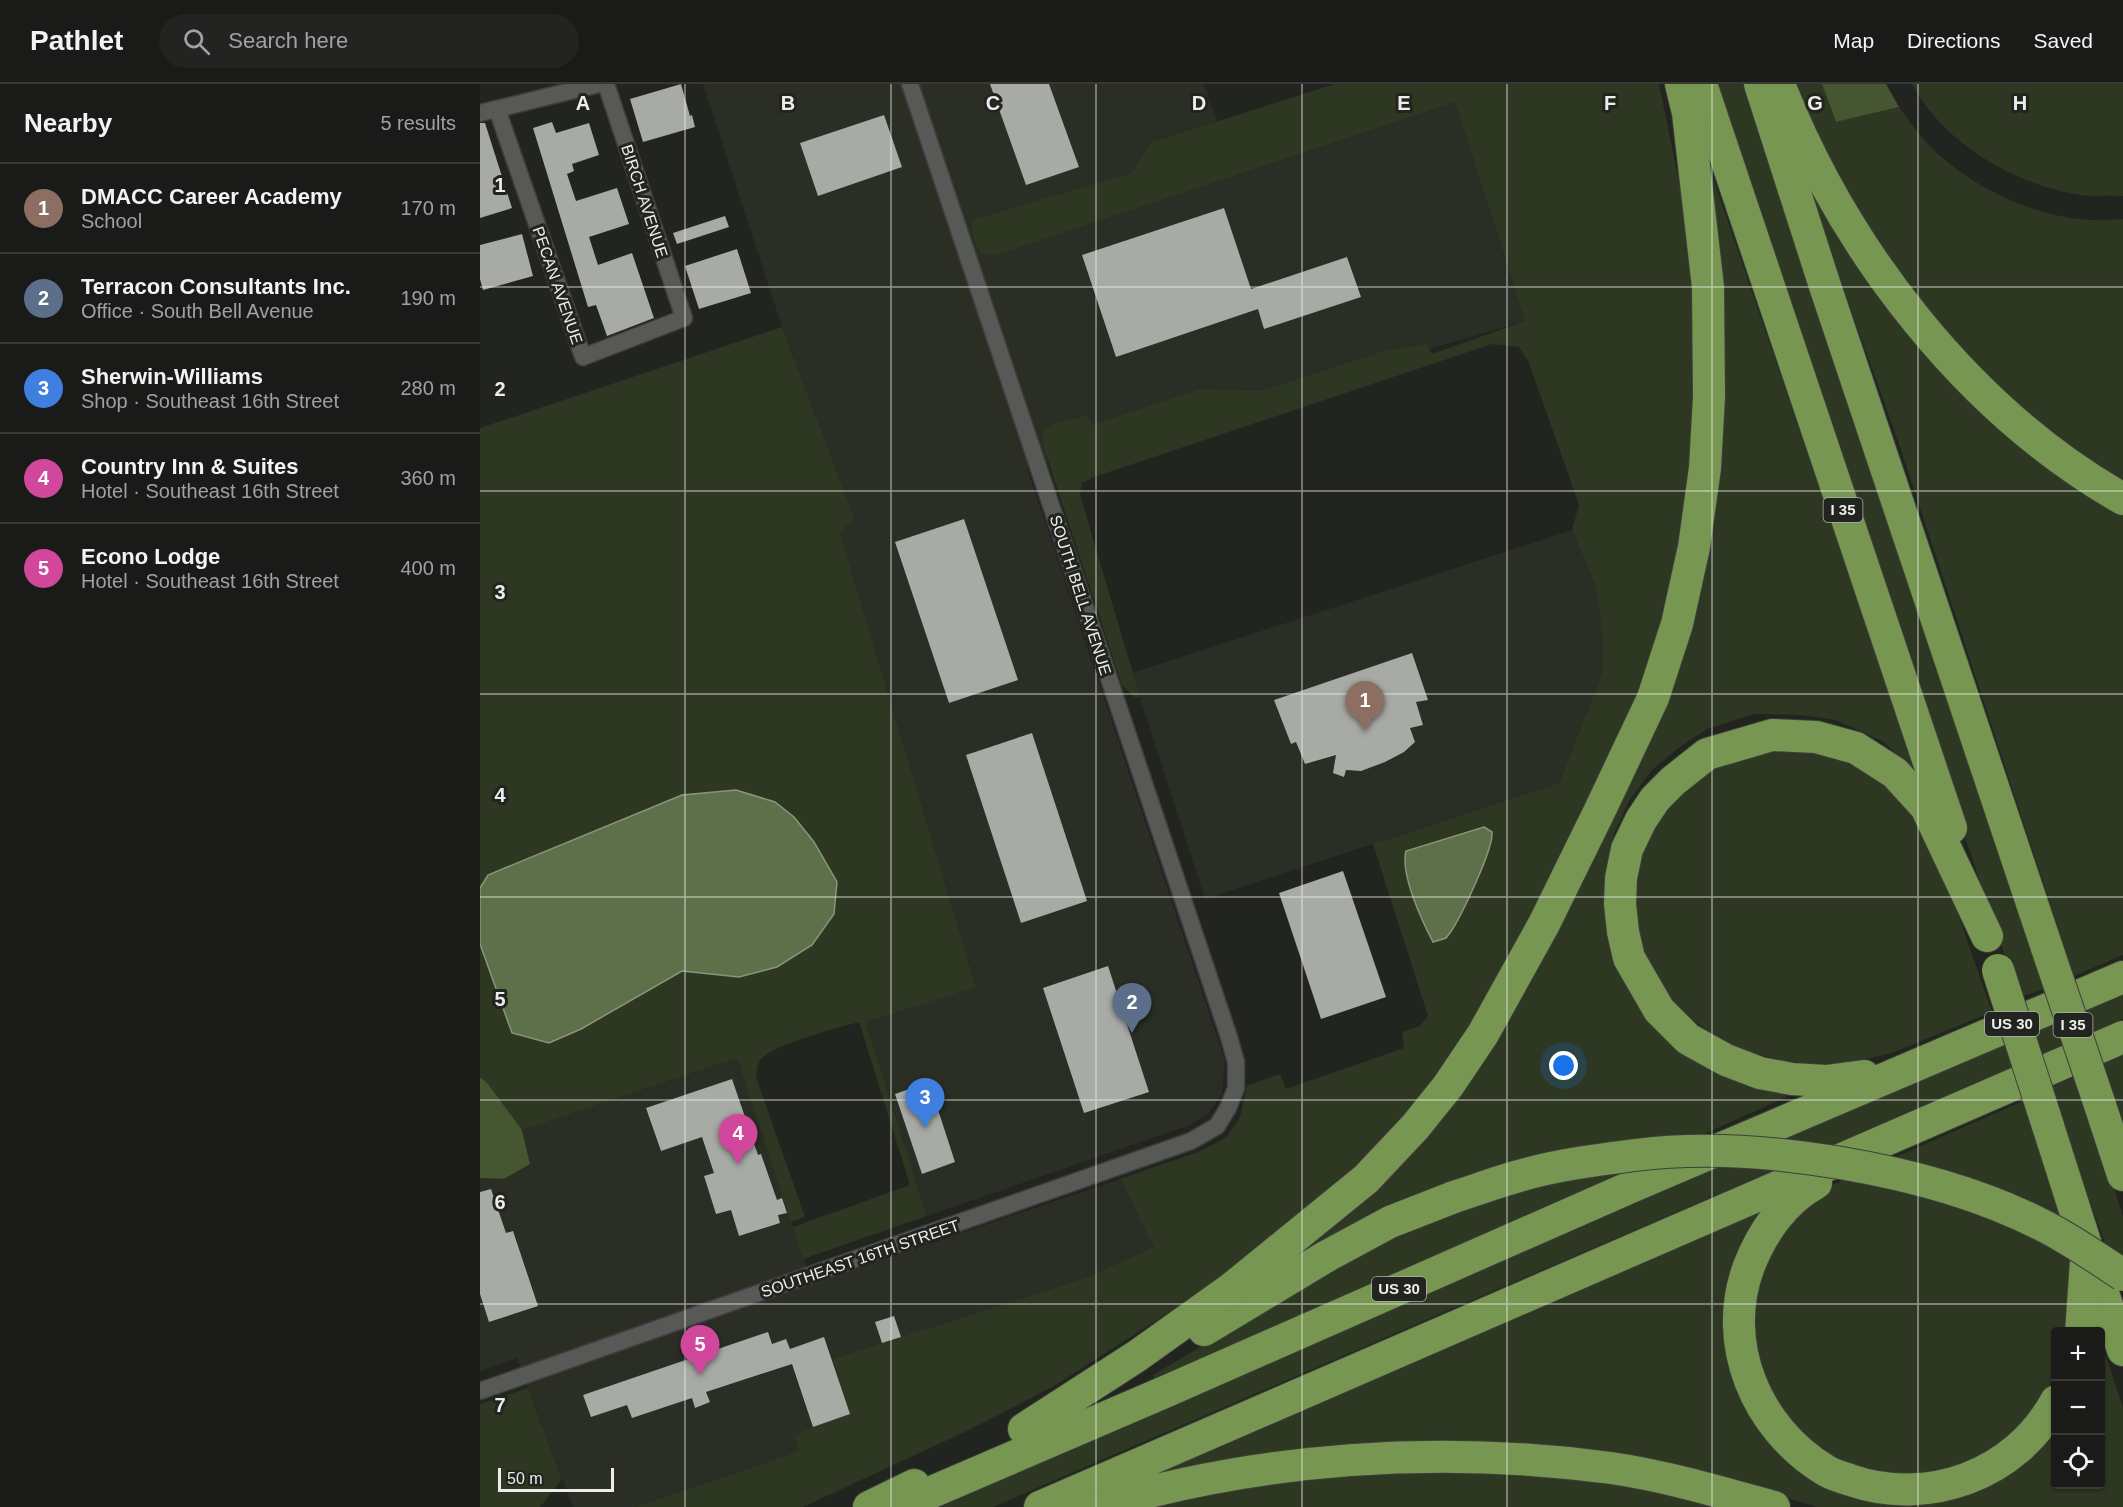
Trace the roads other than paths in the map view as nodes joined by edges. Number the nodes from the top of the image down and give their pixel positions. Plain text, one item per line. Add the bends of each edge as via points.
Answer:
1 (599, 84) edge
2 (606, 84) edge
3 (910, 84) edge
4 (1681, 84) edge
5 (1701, 84) edge
6 (1760, 84) edge
7 (1779, 84) edge
8 (497, 109) junction
9 (480, 113) edge
10 (684, 318) joint
11 (2123, 499) edge
12 (1987, 936) junction
13 (2123, 977) edge
14 (2123, 1037) edge
15 (1901, 1071) junction
16 (1228, 1108) joint
17 (1910, 1131) junction
18 (2121, 1168) edge
19 (2087, 1248) junction
20 (2123, 1275) edge
21 (2081, 1327) edge
22 (2123, 1350) edge
23 (480, 1391) edge
24 (2051, 1410) edge
25 (1024, 1430) junction
26 (868, 1507) edge
27 (897, 1507) edge
28 (1040, 1507) edge
29 (1094, 1507) edge
30 (1774, 1507) edge

1 - 8 street
2 - 10 street, BIRCH AVENUE
3 - 16 street, SOUTH BELL AVENUE via 1229,1037 1236,1062 1236,1088
4 - 25 highway via 1688,113 1708,287 1709,397 1695,548 1677,624 1653,698 1585,841 1483,1034 1415,1127 1366,1179 1232,1288
5 - 12 highway, I 35
6 - 18 highway, I 35, bridge
7 - 11 highway via 1816,166 1871,260 1934,343 1997,406
8 - 9 street
8 - 10 street, PECAN AVENUE via 583,357
12 - 15 highway via 1926,807 1895,773 1856,748 1816,737 1772,735 1707,754 1655,799 1641,820 1627,849 1621,878 1623,932 1629,958 1659,1010 1688,1039 1726,1060 1760,1073 1792,1079 1826,1081
12 - 19 highway, I 35, bridge
13 - 15 highway, US 30
14 - 17 highway
15 - 27 highway, US 30
16 - 23 street, SOUTHEAST 16TH STREET via 1217,1125 1191,1141
17 - 24 highway via 1810,1186 1779,1213 1757,1245 1743,1282 1738,1323 1743,1362 1757,1398 1784,1438 1826,1471 1866,1486 1904,1492 1947,1487 1988,1470 2022,1445
17 - 28 highway
19 - 21 highway
19 - 22 highway, I 35
20 - 25 highway, bridge via 2042,1225 1977,1198 1865,1167 1764,1153 1637,1155 1520,1175 1389,1222 1143,1366
25 - 26 highway
29 - 30 highway via 1220,1476 1286,1465 1421,1456 1511,1458 1612,1468

